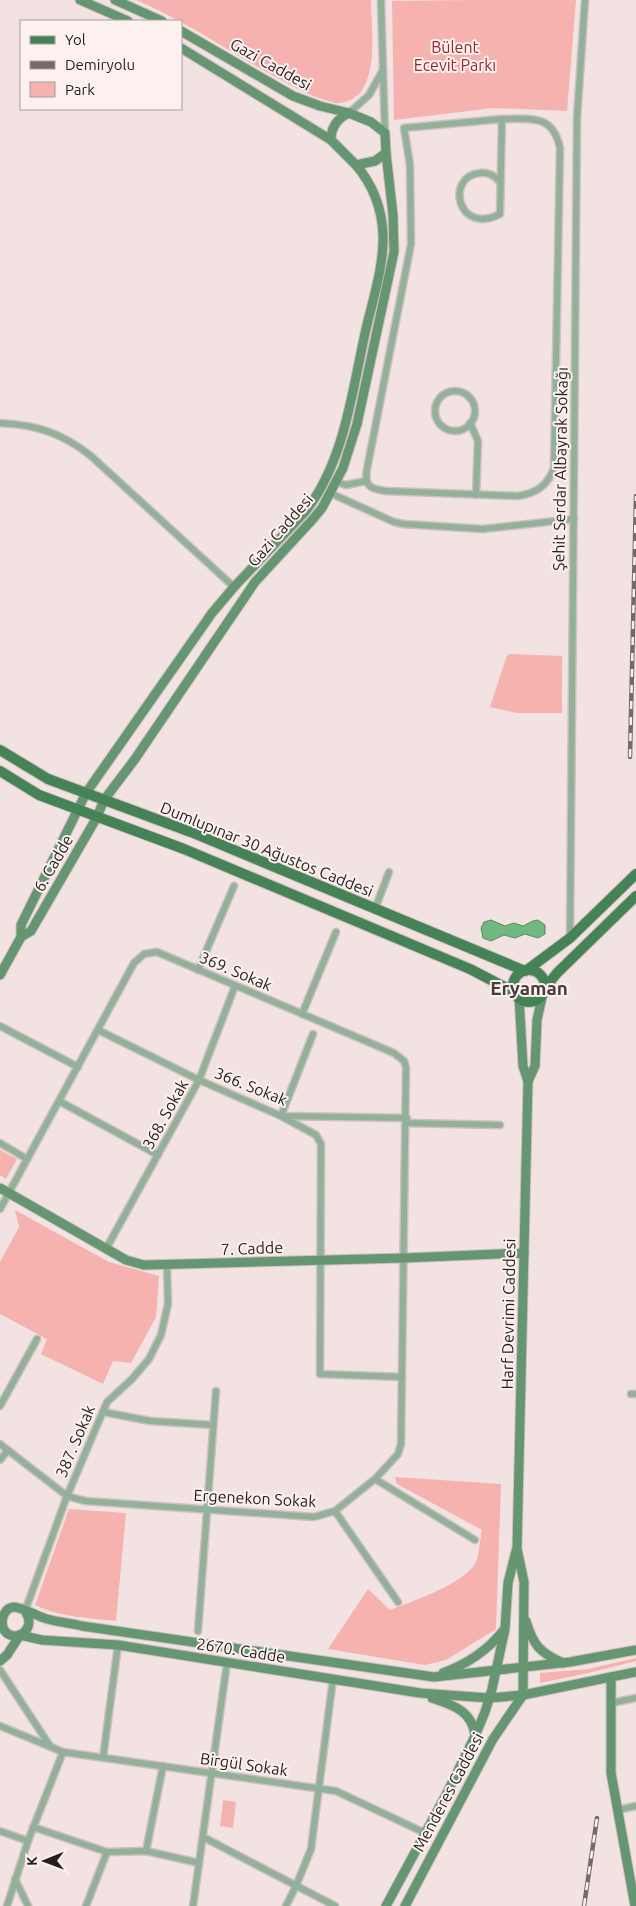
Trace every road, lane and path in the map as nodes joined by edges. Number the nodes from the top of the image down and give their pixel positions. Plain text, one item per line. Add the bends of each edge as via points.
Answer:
1 (80, 0) edge
2 (115, 0) edge
3 (381, 0) edge
4 (585, 0) edge
5 (126, 20) edge
6 (160, 20) edge
7 (182, 31) edge
8 (182, 49) edge
9 (383, 70) junction
10 (349, 114) junction
11 (502, 119) junction
12 (385, 133) junction
13 (331, 140) junction
14 (386, 152) junction
15 (356, 165) junction
16 (500, 182) junction
17 (0, 423) edge
18 (470, 423) junction
19 (327, 477) junction
20 (366, 481) junction
21 (336, 482) junction
22 (330, 494) junction
23 (476, 494) junction
24 (574, 519) junction
25 (234, 587) junction
26 (212, 613) junction
27 (226, 623) junction
28 (0, 750) edge
29 (0, 772) edge
30 (86, 793) junction
31 (104, 800) junction
32 (78, 810) junction
33 (97, 817) junction
34 (389, 872) dead end
35 (636, 874) edge
36 (234, 886) dead end
37 (636, 896) edge
38 (375, 909) junction
39 (336, 932) dead end
40 (21, 937) junction
41 (570, 938) junction
42 (198, 970) junction
43 (526, 970) junction
44 (0, 975) edge
45 (235, 986) junction
46 (544, 990) junction
47 (517, 995) junction
48 (302, 1014) junction
49 (0, 1026) edge
50 (98, 1030) junction
51 (313, 1034) dead end
52 (78, 1067) junction
53 (200, 1080) junction
54 (528, 1080) junction
55 (59, 1101) junction
56 (281, 1116) junction
57 (406, 1121) junction
58 (500, 1125) dead end
59 (0, 1143) edge
60 (158, 1155) junction
61 (28, 1159) junction
62 (0, 1188) edge
63 (9, 1193) junction
64 (0, 1210) edge
65 (106, 1249) junction
66 (524, 1253) junction
67 (404, 1258) junction
68 (321, 1261) junction
69 (167, 1265) junction
70 (37, 1339) dead end
71 (402, 1377) junction
72 (216, 1391) dead end
73 (0, 1406) edge
74 (103, 1412) junction
75 (213, 1426) junction
76 (0, 1444) edge
77 (8, 1450) junction
78 (0, 1460) edge
79 (375, 1479) junction
80 (67, 1496) junction
81 (207, 1509) junction
82 (334, 1511) junction
83 (475, 1540) dead end
84 (517, 1549) junction
85 (398, 1602) dead end
86 (4, 1608) edge
87 (25, 1611) junction
88 (523, 1611) junction
89 (0, 1622) edge
90 (505, 1628) junction
91 (198, 1631) dead end
92 (20, 1635) junction
93 (118, 1645) junction
94 (636, 1650) edge
95 (0, 1661) edge
96 (227, 1663) junction
97 (563, 1663) junction
98 (523, 1667) junction
99 (496, 1669) junction
100 (0, 1670) edge
101 (636, 1672) edge
102 (434, 1677) junction
103 (610, 1677) junction
104 (333, 1680) junction
105 (420, 1693) junction
106 (523, 1696) junction
107 (489, 1698) junction
108 (636, 1698) edge
109 (611, 1703) junction
110 (0, 1726) edge
111 (475, 1736) junction
112 (51, 1747) junction
113 (63, 1752) junction
114 (103, 1758) junction
115 (163, 1766) junction
116 (212, 1773) junction
117 (319, 1788) junction
118 (636, 1806) edge
119 (618, 1810) junction
120 (33, 1827) junction
121 (0, 1831) edge
122 (425, 1833) junction
123 (203, 1837) junction
124 (28, 1841) junction
125 (146, 1851) junction
126 (107, 1852) junction
127 (199, 1863) junction
128 (15, 1880) junction
129 (296, 1886) junction
130 (8, 1906) edge
131 (28, 1906) edge
132 (86, 1906) edge
133 (193, 1906) edge
134 (286, 1906) edge
135 (335, 1906) edge
136 (386, 1906) edge
137 (405, 1906) edge
138 (635, 1906) edge

1 - 5 main road
2 - 6 main road
3 - 9 street
4 - 24 street, Şehit Serdar Albayrak Sokağı via 577,118
7 - 10 main road, Gazi Caddesi via 293,96
8 - 13 main road, Gazi Caddesi
9 - 10 street via 369,95
9 - 12 street
10 - 12 main road via 371,122
10 - 13 main road via 336,122
11 - 16 street
11 - 20 street via 404,128 410,165 411,244
11 - 23 street via 546,123 553,129 560,148 555,459 549,480 531,494
12 - 14 main road
13 - 15 main road
14 - 15 main road via 375,161
14 - 21 main road, Gazi Caddesi via 394,232 392,263 355,431
15 - 19 main road, Gazi Caddesi via 372,187 377,202 382,221 382,255 341,442
16 - 16 street via 500,214 482,220 469,215 460,204 460,189 468,177 482,172
17 - 25 street via 48,431 78,446
18 - 18 street via 474,417 474,404 465,394 452,391 440,397 435,409 442,426 460,430
18 - 23 street via 478,441
19 - 21 main road
19 - 25 main road, Gazi Caddesi via 304,512
20 - 21 street via 346,485
20 - 23 street via 376,490
21 - 22 main road, Gazi Caddesi
22 - 24 street via 403,524 484,529
22 - 27 main road, Gazi Caddesi via 314,519 255,582
24 - 41 street, Şehit Serdar Albayrak Sokağı
25 - 26 main road, Gazi Caddesi
26 - 27 main road
26 - 30 main road, Gazi Caddesi
27 - 31 main road, Gazi Caddesi
28 - 30 main road, Dumlupınar 30 Ağustos Caddesi via 48,779
29 - 32 main road, Dumlupınar 30 Ağustos Caddesi via 39,795
30 - 31 main road, Dumlupınar 30 Ağustos Caddesi
30 - 32 main road, 6. Cadde
31 - 33 main road, 6. Cadde
31 - 38 main road, Dumlupınar 30 Ağustos Caddesi via 191,832
32 - 33 main road, Dumlupınar 30 Ağustos Caddesi
32 - 40 main road, 6. Cadde via 21,925
33 - 40 main road, 6. Cadde via 31,931
33 - 47 main road, Dumlupınar 30 Ağustos Caddesi via 470,969
34 - 38 street
35 - 41 main road
36 - 42 street
37 - 46 main road via 557,973
38 - 43 main road, Dumlupınar 30 Ağustos Caddesi
39 - 48 street
40 - 44 main road, 6. Cadde
41 - 43 main road
42 - 45 street, 369. Sokak
42 - 50 street, 369. Sokak via 157,952 144,954 134,963
43 - 46 main road via 537,972 543,978
43 - 47 main road via 515,978
45 - 48 street, 369. Sokak
45 - 53 street, 368. Sokak
46 - 47 main road via 537,1000 532,1001
46 - 54 main road, Harf Devrimi Caddesi via 537,1020 535,1066
47 - 54 main road, Harf Devrimi Caddesi via 523,1066
48 - 57 street, 369. Sokak via 404,1061 407,1072
49 - 52 street
50 - 52 street, 369. Sokak
50 - 53 street, 366. Sokak
51 - 56 street
52 - 55 street, 369. Sokak
53 - 56 street, 366. Sokak
53 - 60 street, 368. Sokak
54 - 66 main road, Harf Devrimi Caddesi
55 - 60 street
55 - 61 street, 369. Sokak
56 - 57 street, 366. Sokak
56 - 68 street via 316,1135 321,1144
57 - 58 street, 366. Sokak
57 - 67 street, 369. Sokak
59 - 61 street
60 - 65 street, 368. Sokak
61 - 63 street, 369. Sokak
62 - 63 main road, 7. Cadde
63 - 64 street, 369. Sokak
63 - 65 main road, 7. Cadde
65 - 69 main road, 7. Cadde via 144,1265
66 - 67 main road, 7. Cadde
66 - 84 main road, Harf Devrimi Caddesi
67 - 68 main road, 7. Cadde
67 - 71 street, Ergenekon Sokak
68 - 69 main road, 7. Cadde
68 - 71 street via 320,1374
69 - 74 street, 387. Sokak via 168,1304 161,1335 149,1359 107,1402
70 - 73 street
71 - 79 street, Ergenekon Sokak via 401,1444 398,1454
72 - 75 street
74 - 75 street via 150,1422
74 - 80 street, 387. Sokak
75 - 81 street
76 - 77 street, Ergenekon Sokak
77 - 78 street
77 - 80 street, Ergenekon Sokak
79 - 82 street, Ergenekon Sokak
79 - 83 street
80 - 81 street, Ergenekon Sokak via 85,1501
80 - 87 street, 387. Sokak
81 - 82 street, Ergenekon Sokak via 314,1516
81 - 91 street
82 - 85 street
84 - 88 main road, Harf Devrimi Caddesi via 524,1582
84 - 90 main road, Harf Devrimi Caddesi via 508,1583
86 - 87 main road via 15,1607
86 - 89 main road
87 - 92 main road via 29,1625
87 - 102 main road, 2670. Cadde via 82,1626
88 - 97 main road via 530,1637 538,1648
88 - 98 main road, Harf Devrimi Caddesi
89 - 92 main road via 7,1633
90 - 99 main road, Harf Devrimi Caddesi
90 - 102 main road via 484,1651
92 - 93 main road, 2670. Cadde via 42,1640
92 - 95 main road
93 - 96 main road, 2670. Cadde
93 - 114 street
94 - 97 main road, 2670. Cadde
96 - 104 main road, 2670. Cadde
96 - 116 street
97 - 98 main road, 2670. Cadde
98 - 99 main road, 2670. Cadde
98 - 106 main road, Harf Devrimi Caddesi
99 - 102 main road, 2670. Cadde
99 - 107 main road, Menderes Caddesi
100 - 112 street
101 - 103 main road, 2670. Cadde
103 - 106 main road, 2670. Cadde
103 - 109 main road
104 - 105 main road, 2670. Cadde
104 - 117 street
105 - 107 main road, 2670. Cadde
105 - 111 main road via 466,1714 472,1721
106 - 107 main road, 2670. Cadde
106 - 137 main road, Menderes Caddesi via 493,1739
107 - 111 main road, Menderes Caddesi
108 - 109 street
109 - 119 main road via 611,1772
110 - 112 street, Birgül Sokak
111 - 122 main road, Menderes Caddesi
112 - 113 street, Birgül Sokak
113 - 114 street, Birgül Sokak
113 - 120 street
114 - 115 street, Birgül Sokak
115 - 116 street, Birgül Sokak
115 - 125 street
116 - 117 street, Birgül Sokak
116 - 123 street
117 - 122 street, Birgül Sokak via 336,1791
117 - 129 street via 310,1849
118 - 119 street
119 - 138 main road
120 - 124 street
120 - 126 street
121 - 124 street
122 - 136 main road, Menderes Caddesi
123 - 127 street
123 - 129 street
124 - 128 street
125 - 126 street
125 - 127 street
126 - 132 street
127 - 133 street
128 - 130 street
128 - 131 street
129 - 134 street
129 - 135 street

